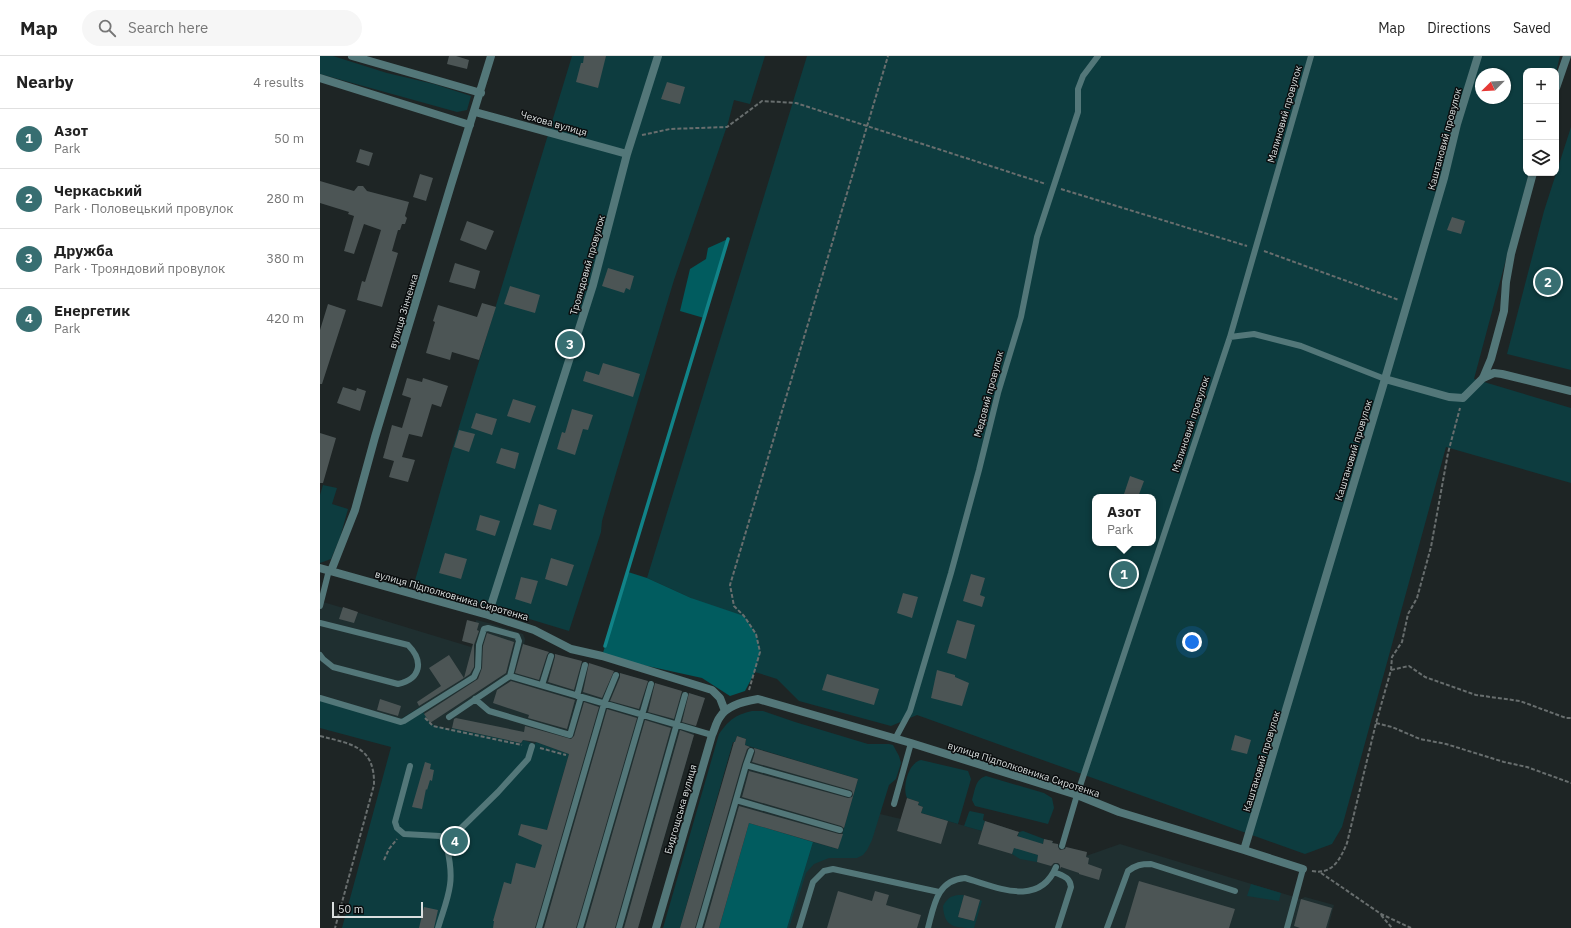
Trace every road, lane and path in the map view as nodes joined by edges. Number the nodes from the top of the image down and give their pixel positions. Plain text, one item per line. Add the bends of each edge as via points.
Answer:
1 (352, 56) edge
2 (491, 56) edge
3 (658, 56) edge
4 (888, 56) edge
5 (1098, 56) edge
6 (1311, 56) edge
7 (1478, 56) edge
8 (1567, 56) edge
9 (320, 78) edge
10 (1559, 79) edge
11 (481, 93) junction
12 (475, 112) junction
13 (470, 124) junction
14 (867, 126) junction
15 (633, 137) junction
16 (627, 154) junction
17 (1532, 176) edge
18 (1053, 186) junction
19 (1255, 248) junction
20 (1406, 302) junction
21 (1230, 337) junction
22 (1483, 378) junction
23 (1385, 379) junction
24 (1571, 391) edge
25 (1463, 398) junction
26 (320, 568) edge
27 (330, 570) junction
28 (320, 606) edge
29 (488, 615) junction
30 (320, 622) edge
31 (320, 655) edge
32 (551, 656) dead end
33 (585, 665) dead end
34 (1391, 670) junction
35 (616, 675) dead end
36 (510, 676) junction
37 (651, 684) dead end
38 (542, 686) junction
39 (685, 696) dead end
40 (579, 697) junction
41 (320, 698) edge
42 (475, 699) junction
43 (746, 701) junction
44 (604, 704) junction
45 (737, 704) joint
46 (421, 711) junction
47 (725, 711) junction
48 (642, 715) junction
49 (449, 717) dead end
50 (1571, 718) edge
51 (1376, 723) junction
52 (677, 724) junction
53 (712, 735) junction
54 (320, 736) edge
55 (895, 739) junction
56 (911, 744) junction
57 (532, 746) junction
58 (750, 751) dead end
59 (566, 755) dead end
60 (746, 765) junction
61 (410, 766) dead end
62 (1571, 783) edge
63 (849, 794) dead end
64 (1077, 795) junction
65 (736, 800) junction
66 (894, 804) dead end
67 (840, 830) dead end
68 (404, 834) junction
69 (446, 843) junction
70 (1062, 846) dead end
71 (1244, 850) junction
72 (384, 860) dead end
73 (1303, 869) junction
74 (1321, 873) junction
75 (1235, 891) dead end
76 (939, 892) junction
77 (1380, 914) junction
78 (334, 928) edge
79 (438, 928) edge
80 (539, 928) edge
81 (580, 928) edge
82 (619, 928) edge
83 (656, 928) edge
84 (699, 928) edge
85 (799, 928) edge
86 (928, 928) edge
87 (1058, 928) edge
88 (1107, 928) edge
89 (1287, 928) edge
90 (1392, 928) edge
91 (1411, 928) edge

1 - 11 street
2 - 11 street, вулиця Зінченка
3 - 15 street, Трояндовий провулок
4 - 14 path
5 - 18 lane, Медовий провулок via 1083,76 1078,89 1078,112
6 - 19 lane, Малиновий провулок
7 - 20 street, Каштановий провулок
8 - 10 street
9 - 13 street
11 - 12 street, вулиця Зінченка
12 - 13 street, вулиця Зінченка
12 - 16 street, Чехова вулиця
13 - 27 street, вулиця Зінченка via 355,510
14 - 15 path via 796,102 762,101 727,126 670,129
14 - 18 path
14 - 43 path via 730,585 734,606 756,634 760,652
15 - 16 street, Трояндовий провулок
16 - 29 street, Трояндовий провулок via 593,285
17 - 22 street via 1511,254 1503,317
18 - 19 path
18 - 55 lane, Медовий провулок via 1037,237 1021,317 998,393 951,574 910,711
19 - 20 path
19 - 21 lane, Малиновий провулок
20 - 23 street, Каштановий провулок
21 - 23 lane via 1254,334 1301,346
21 - 64 lane, Малиновий провулок
22 - 24 street via 1494,373 1502,374
22 - 25 street
23 - 25 street via 1449,397
23 - 71 street, Каштановий провулок
25 - 34 path via 1448,453 1429,554 1417,598 1408,614 1402,642 1392,658
26 - 27 street, вулиця Підполковника Сиротенка
27 - 28 lane
27 - 29 street, вулиця Підполковника Сиротенка
29 - 47 street, вулиця Підполковника Сиротенка via 534,630 571,649 712,690 720,698
30 - 31 lane via 408,644 416,652 419,660 414,676 398,684 334,667
32 - 38 lane
33 - 40 lane
34 - 50 path via 1409,666 1425,677 1476,695 1520,701
34 - 51 path
35 - 44 lane
36 - 38 lane
36 - 42 lane
36 - 46 lane via 519,641 517,636 484,629 474,678
37 - 48 lane
38 - 40 lane
39 - 52 lane
40 - 42 lane via 570,735 489,711
40 - 44 lane
41 - 46 lane via 402,722
42 - 49 lane
43 - 45 street, вулиця Підполковника Сиротенка
43 - 55 street, вулиця Підполковника Сиротенка via 758,699
44 - 48 lane
44 - 80 lane
45 - 47 street, Бидгощська вулиця
46 - 57 path via 433,726
47 - 53 street, Бидгощська вулиця via 720,716
48 - 52 lane
48 - 81 lane
51 - 62 path via 1420,739 1527,767
51 - 74 path via 1341,857
52 - 53 lane
52 - 82 lane
53 - 83 street, Бидгощська вулиця
54 - 78 path via 361,749 372,764 374,774 374,785
55 - 56 street, вулиця Підполковника Сиротенка
56 - 64 street, вулиця Підполковника Сиротенка
56 - 66 lane
57 - 59 path
57 - 69 lane via 528,759
58 - 60 lane
60 - 63 lane
60 - 65 lane
61 - 68 lane via 395,822
64 - 70 lane, Малиновий провулок
64 - 71 street, вулиця Підполковника Сиротенка via 1119,812
65 - 67 lane
65 - 84 lane
68 - 69 lane via 440,836
68 - 72 path via 394,842
69 - 79 lane via 450,886
71 - 73 street, вулиця Підполковника Сиротенка
73 - 74 path
73 - 89 lane
74 - 77 path
75 - 88 lane via 1151,864 1140,864 1128,871
76 - 85 lane via 833,869 824,870 813,882
76 - 86 lane
76 - 87 lane via 948,882 958,878 1017,892 1030,891 1048,882 1055,870 1067,877 1071,887
77 - 90 path
77 - 91 path

